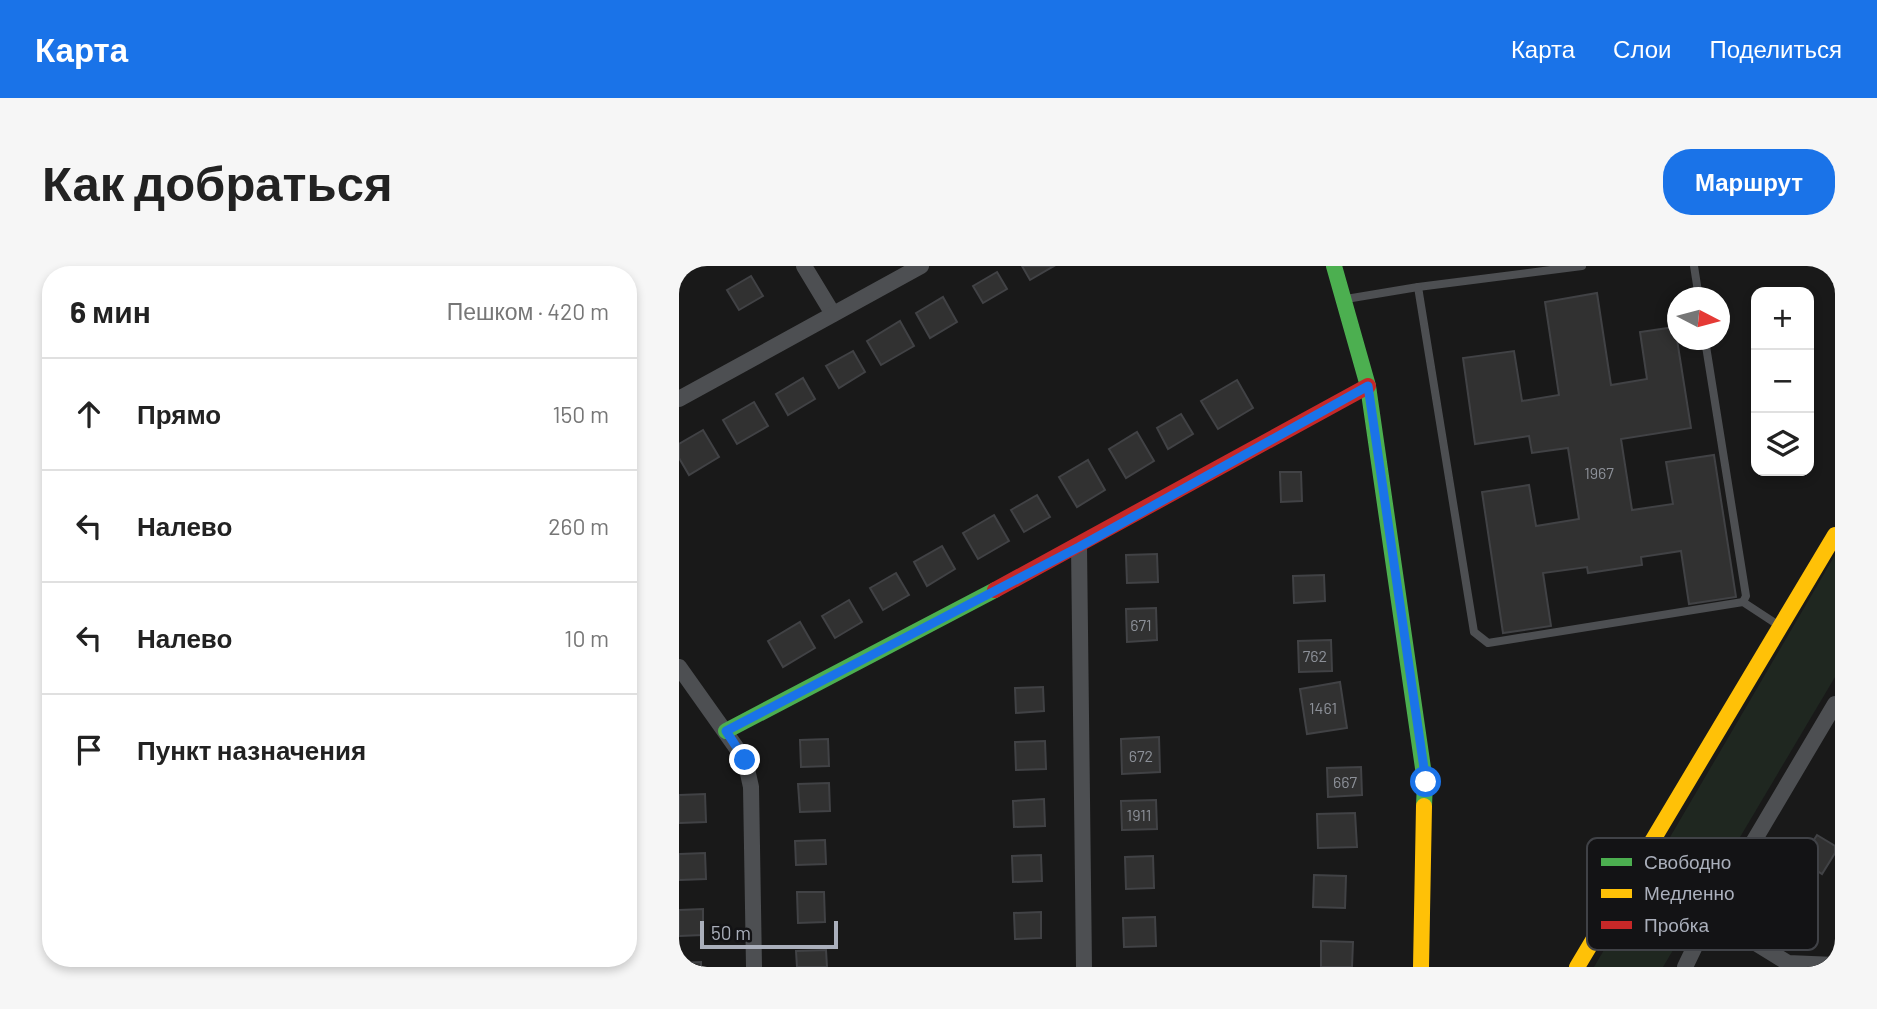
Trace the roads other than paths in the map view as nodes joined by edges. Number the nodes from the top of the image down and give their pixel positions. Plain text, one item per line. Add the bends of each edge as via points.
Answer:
1 (804, 266) edge
2 (921, 266) edge
3 (1334, 266) edge
4 (1582, 266) edge
5 (1694, 266) edge
6 (1418, 287) junction
7 (1697, 287) edge
8 (1346, 299) junction
9 (833, 314) junction
10 (1707, 350) edge
11 (1368, 386) junction
12 (679, 399) edge
13 (1835, 535) edge
14 (1079, 547) junction
15 (1743, 602) junction
16 (1781, 626) junction
17 (679, 667) edge
18 (1835, 704) edge
19 (726, 731) junction
20 (1654, 838) edge
21 (1756, 838) edge
22 (1587, 950) edge
23 (1693, 950) edge
24 (1767, 950) edge
25 (1835, 965) edge
26 (754, 967) edge
27 (1084, 967) edge
28 (1421, 967) edge
29 (1577, 967) edge
30 (1685, 967) edge

1 - 9 street
2 - 9 street
3 - 8 street
4 - 6 lane
5 - 7 lane
6 - 8 lane
6 - 15 lane via 1474,632 1488,643
8 - 11 street
9 - 12 street
10 - 15 lane via 1746,596
11 - 14 street
11 - 28 street via 1426,782
13 - 16 street
14 - 19 street
14 - 27 street
15 - 16 lane
16 - 20 street
17 - 19 street
18 - 21 street
19 - 26 street via 745,760 751,787
22 - 29 street
23 - 30 street
24 - 25 street via 1788,963

